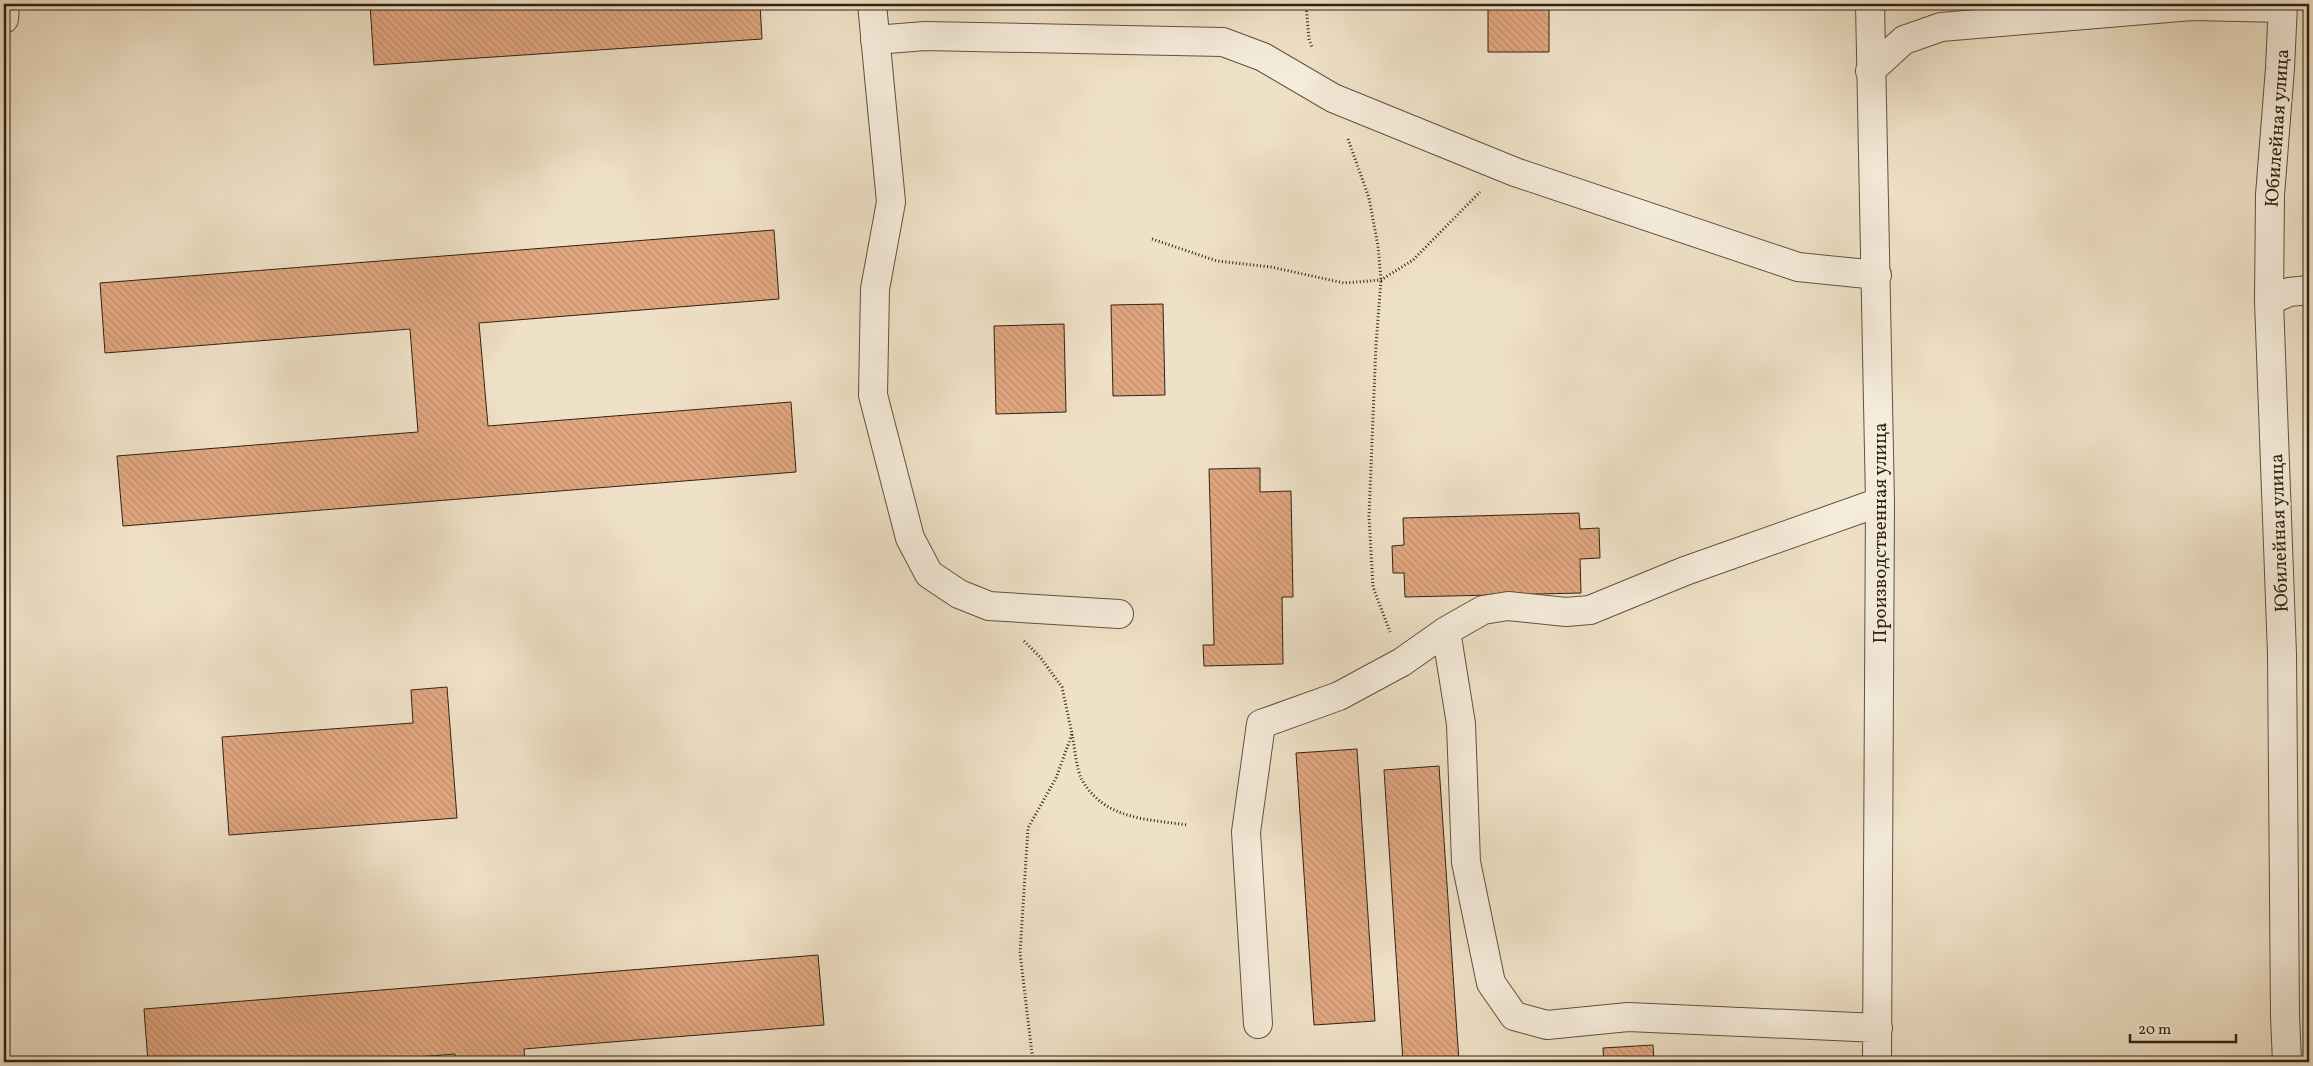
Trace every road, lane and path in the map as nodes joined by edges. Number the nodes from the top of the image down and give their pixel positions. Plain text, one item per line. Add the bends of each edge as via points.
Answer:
1 (5, 4) edge
2 (872, 4) edge
3 (1306, 4) edge
4 (1870, 4) edge
5 (2283, 6) edge
6 (4, 19) edge
7 (876, 40) junction
8 (1870, 71) junction
9 (1334, 98) junction
10 (1516, 172) junction
11 (1152, 239) dead end
12 (1877, 275) junction
13 (1382, 280) junction
14 (2309, 290) edge
15 (2269, 302) junction
16 (1880, 502) junction
17 (989, 606) junction
18 (1119, 614) dead end
19 (1446, 631) junction
20 (1402, 662) junction
21 (1072, 734) junction
22 (1187, 825) dead end
23 (1258, 1024) dead end
24 (1878, 1028) junction
25 (1033, 1062) edge
26 (1877, 1062) edge
27 (2287, 1062) edge

1 - 6 street
2 - 7 street
3 - 9 path via 1309,39
4 - 8 street, Производственная улица
5 - 8 street via 2192,6 1940,27 1904,40
5 - 15 street, Юбилейная улица via 2270,195
7 - 9 street via 925,36 1224,42 1263,57
7 - 17 street via 891,202 875,289 873,395 910,538 929,574 959,594
8 - 12 street, Производственная улица
9 - 10 street
9 - 13 path via 1369,198
10 - 12 street via 1798,267
10 - 13 path via 1478,193 1412,260
11 - 13 path via 1217,261 1344,283
12 - 16 street, Производственная улица
13 - 20 path via 1369,516 1374,587
14 - 15 street via 2290,292
15 - 27 street, Юбилейная улица via 2282,654
16 - 19 street via 1685,571 1590,610 1566,612 1508,606 1482,610
16 - 24 street, Производственная улица
17 - 18 street
17 - 21 path via 1040,657 1062,687
19 - 20 street
19 - 24 street via 1461,724 1466,862 1491,983 1514,1016 1547,1025 1628,1017
20 - 23 street via 1339,696 1261,724 1246,832
21 - 22 path via 1082,779 1101,803 1125,816
21 - 25 path via 1056,778 1028,828 1020,953
24 - 26 street, Производственная улица

